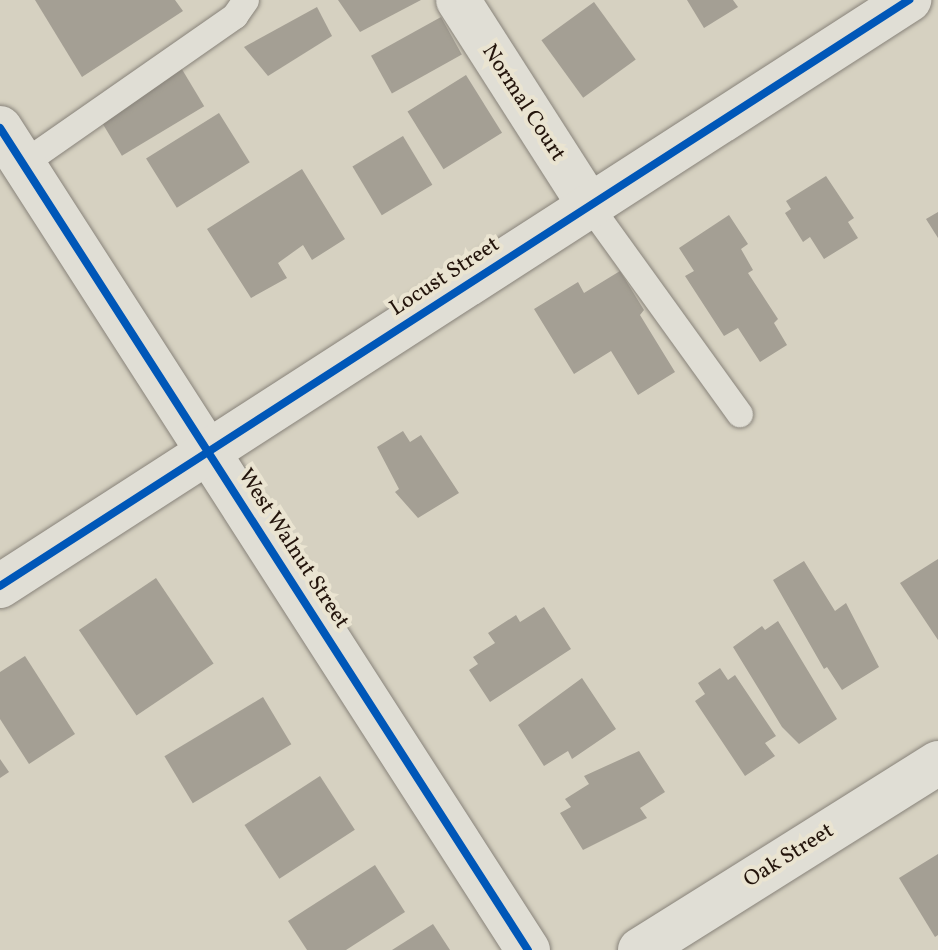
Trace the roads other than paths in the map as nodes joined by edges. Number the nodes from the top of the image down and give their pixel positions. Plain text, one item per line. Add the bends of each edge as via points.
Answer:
1 (246, 0) edge
2 (458, 0) edge
3 (909, 0) edge
4 (12, 146) edge
5 (589, 205) junction
6 (740, 414) dead end
7 (208, 452) junction
8 (0, 586) edge
9 (938, 763) edge
10 (528, 950) edge
11 (640, 950) edge

1 - 4 lane via 235,16
2 - 5 street, Normal Court
3 - 5 street, Locust Street
4 - 7 street, West Walnut Street
5 - 6 lane
5 - 7 street, Locust Street
7 - 8 street, Locust Street
7 - 10 street, West Walnut Street
9 - 11 street, Oak Street

